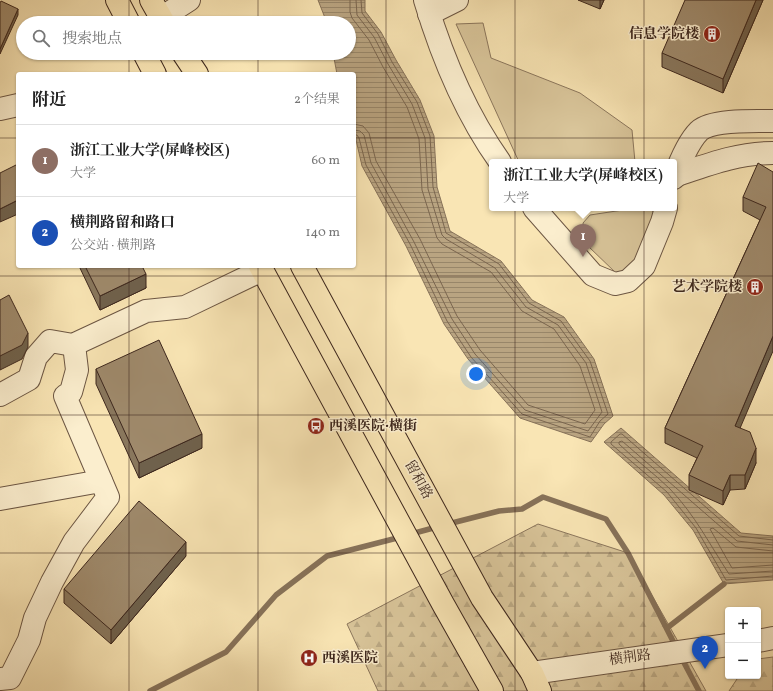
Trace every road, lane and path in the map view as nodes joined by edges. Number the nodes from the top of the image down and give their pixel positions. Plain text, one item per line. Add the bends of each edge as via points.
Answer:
1 (117, 0) edge
2 (189, 0) edge
3 (457, 0) edge
4 (427, 7) edge
5 (159, 14) edge
6 (125, 16) edge
7 (147, 60) edge
8 (188, 60) edge
9 (152, 72) edge
10 (196, 72) edge
11 (16, 105) edge
12 (0, 109) edge
13 (773, 121) edge
14 (773, 153) edge
15 (498, 159) edge
16 (677, 171) edge
17 (677, 176) edge
18 (537, 211) edge
19 (665, 211) edge
20 (261, 268) edge
21 (303, 268) edge
22 (74, 345) junction
23 (0, 394) edge
24 (101, 481) junction
25 (0, 500) edge
26 (773, 638) edge
27 (761, 640) edge
28 (721, 646) edge
29 (0, 679) edge
30 (536, 682) edge
31 (492, 691) edge

1 - 6 main road
2 - 5 street
3 - 4 street
4 - 15 street via 440,47 462,95
7 - 9 main road
8 - 10 main road
11 - 12 street
13 - 16 street via 738,121 710,125 700,131 692,142
14 - 17 street via 720,160
18 - 19 street via 593,274 615,284 628,281 644,266
20 - 22 street via 185,307 146,311
20 - 31 main road via 442,604
21 - 30 main road, 留和路 via 482,598
22 - 23 street via 50,341 36,357 29,379
22 - 24 street via 77,370 71,392 65,396
24 - 25 street
24 - 29 street via 108,497 74,542 52,582 35,618 29,640 10,678
26 - 27 street
28 - 30 street, 横荆路 via 641,657

